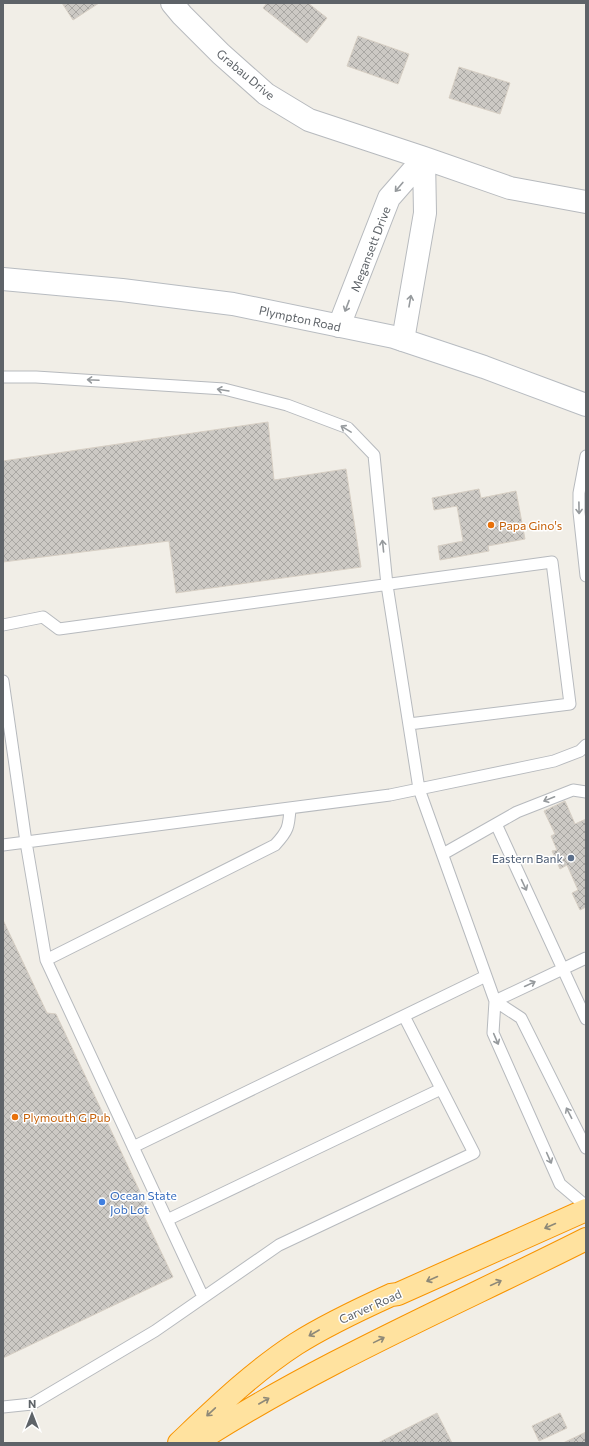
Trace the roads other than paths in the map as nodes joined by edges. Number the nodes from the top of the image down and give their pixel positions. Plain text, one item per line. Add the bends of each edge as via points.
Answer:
1 (172, 3) edge
2 (424, 158) junction
3 (586, 202) edge
4 (3, 279) edge
5 (339, 326) junction
6 (403, 340) junction
7 (3, 377) edge
8 (586, 405) edge
9 (586, 456) edge
10 (586, 576) edge
11 (387, 585) junction
12 (3, 625) edge
13 (3, 681) edge
14 (409, 724) junction
15 (586, 745) edge
16 (419, 789) junction
17 (586, 792) edge
18 (290, 808) junction
19 (496, 824) junction
20 (26, 842) junction
21 (3, 845) edge
22 (443, 854) junction
23 (586, 958) edge
24 (46, 960) junction
25 (563, 969) junction
26 (486, 976) junction
27 (495, 1001) junction
28 (404, 1016) junction
29 (586, 1019) edge
30 (441, 1089) junction
31 (133, 1147) junction
32 (586, 1148) edge
33 (586, 1206) edge
34 (586, 1210) edge
35 (167, 1220) junction
36 (586, 1239) edge
37 (203, 1298) junction
38 (3, 1407) edge
39 (179, 1443) edge
40 (195, 1443) edge

1 - 2 street, Grabau Drive via 221,54 266,94 309,120
2 - 3 street via 510,188
2 -> 5 street, Megansett Drive via 389,198
6 -> 2 street via 425,213
4 - 5 street, Plympton Road via 233,304
5 - 6 street, Plympton Road
6 - 8 street, Plympton Road
11 -> 7 lane via 374,455 348,428 286,405 224,389
9 -> 10 lane via 578,493
11 - 12 lane via 59,629 43,617
11 - 14 lane
11 - 14 lane via 552,562 570,704
13 - 20 lane
14 - 16 lane
15 - 16 lane via 580,751 554,761
16 - 18 lane
16 - 22 lane
17 -> 19 lane via 573,790 517,812
18 - 20 lane
18 - 24 lane via 290,822 285,834 275,845
19 - 22 lane
19 -> 25 lane
20 - 21 lane
20 - 24 lane
22 - 26 lane
23 - 25 lane
24 - 31 lane
27 -> 25 lane
25 - 29 lane
26 - 27 lane
26 - 28 lane
32 -> 27 lane via 521,1018
27 -> 33 lane via 493,1033 560,1184
28 - 30 lane
28 - 31 lane
30 - 35 lane
30 - 37 lane via 474,1153 279,1246
31 - 35 lane
34 -> 39 highway, Carver Road via 391,1295 322,1329 282,1354 236,1390
35 - 37 lane
40 -> 36 highway via 324,1368
37 - 38 lane via 155,1331 32,1404

